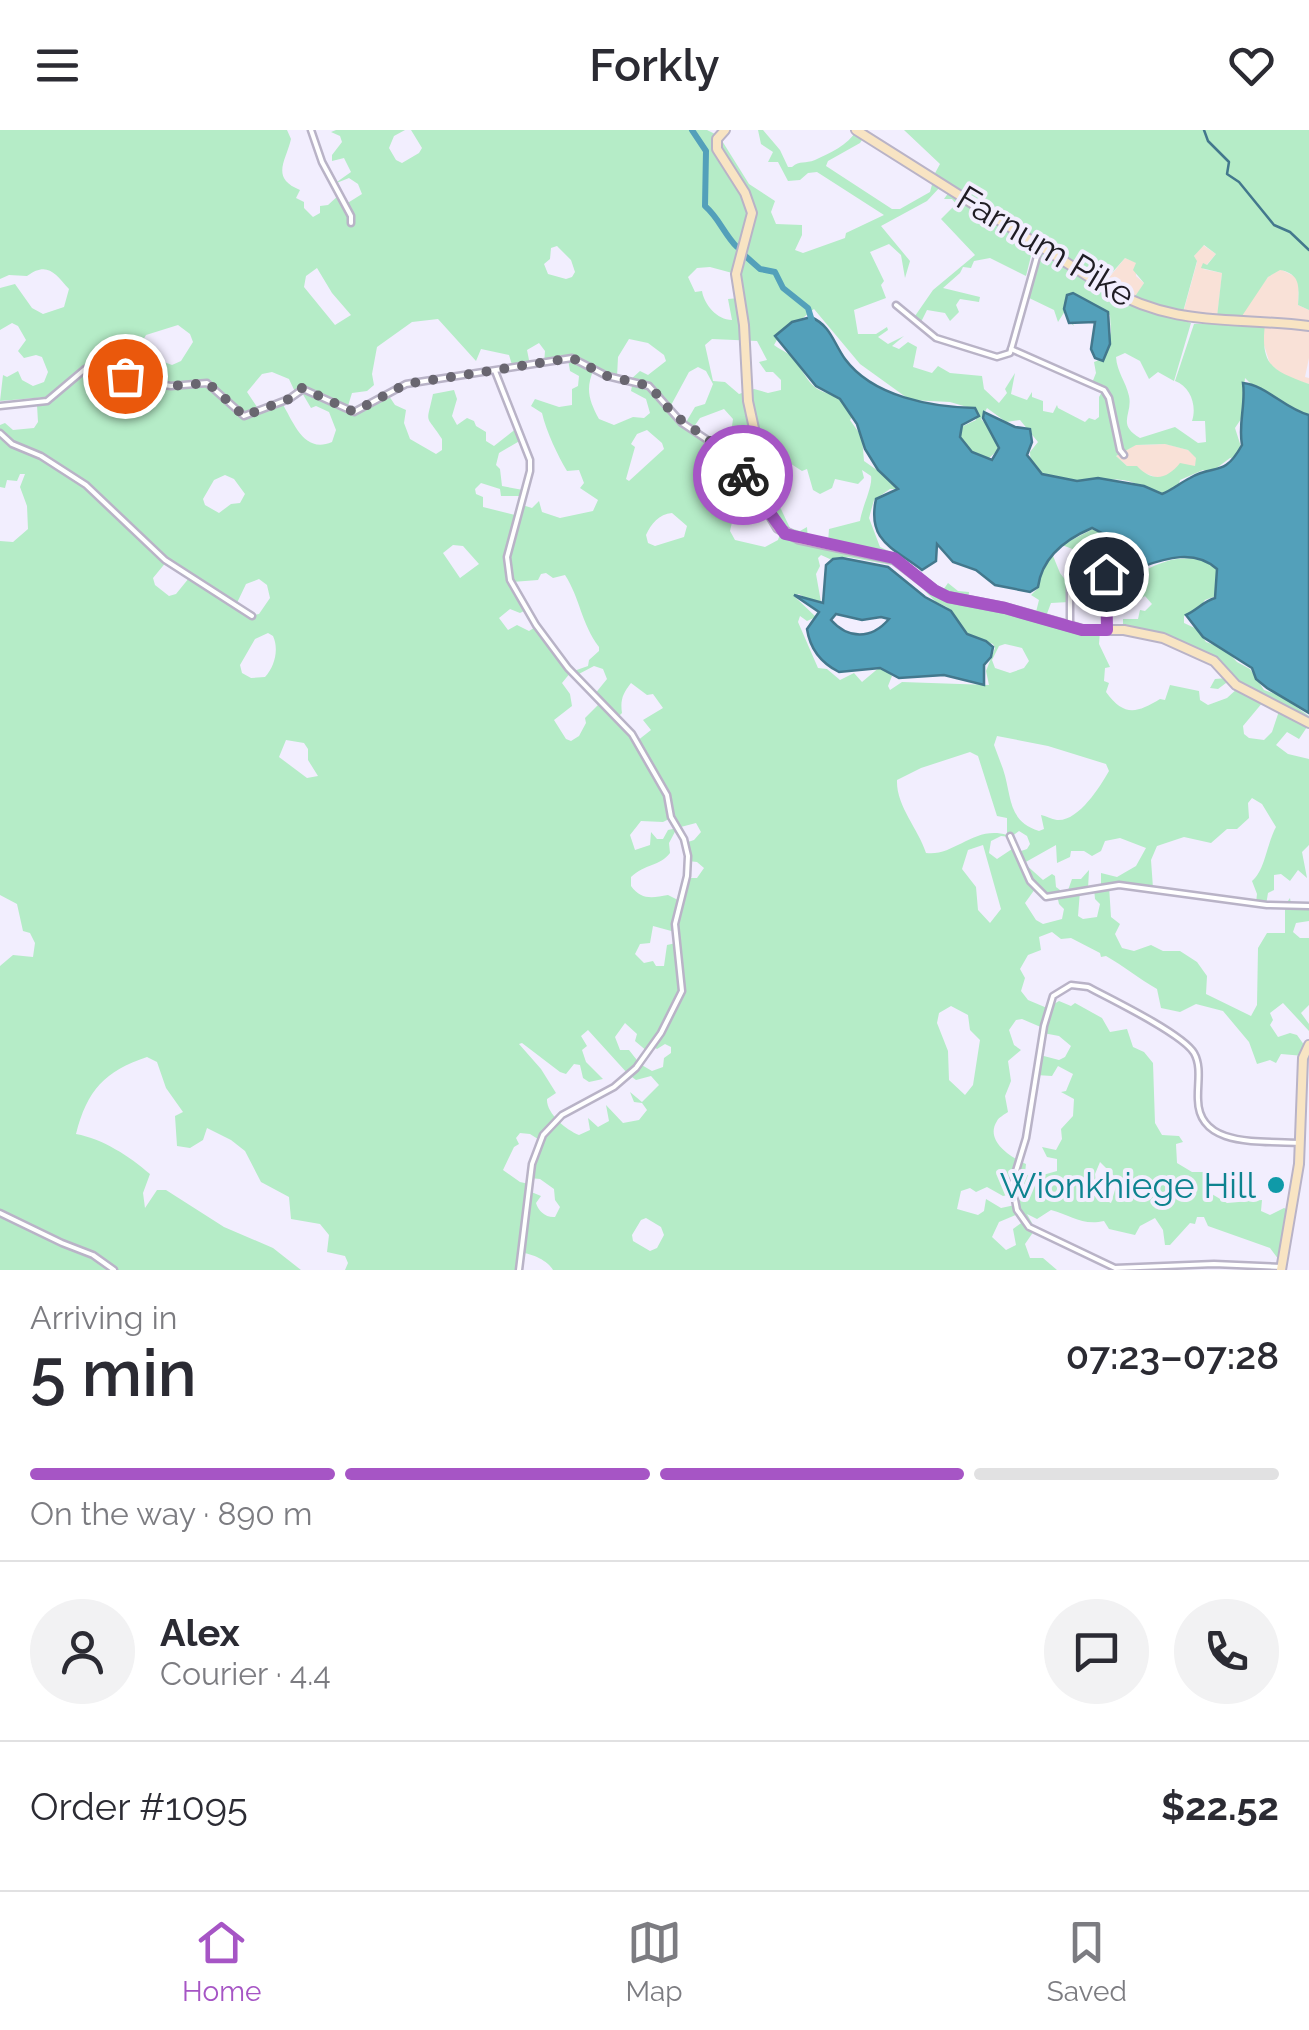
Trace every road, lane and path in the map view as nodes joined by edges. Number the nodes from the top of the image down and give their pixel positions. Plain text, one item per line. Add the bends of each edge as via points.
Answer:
1 (310, 130) edge
2 (725, 130) edge
3 (856, 130) edge
4 (351, 222) dead end
5 (1040, 246) junction
6 (896, 305) dead end
7 (1309, 326) edge
8 (1011, 349) junction
9 (495, 371) junction
10 (0, 406) edge
11 (0, 433) edge
12 (1124, 456) dead end
13 (759, 496) junction
14 (1070, 566) dead end
15 (1107, 567) dead end
16 (252, 616) dead end
17 (1070, 627) junction
18 (1107, 630) junction
19 (1309, 723) edge
20 (1010, 836) dead end
21 (1309, 906) edge
22 (1309, 1045) edge
23 (1300, 1143) junction
24 (0, 1213) edge
25 (1281, 1268) edge
26 (114, 1270) edge
27 (520, 1270) edge

1 - 4 street
2 - 13 street via 718,150 746,193 752,218 736,274 762,465
3 - 5 street, Farnum Pike
5 - 7 street, Farnum Pike via 1155,310 1194,320
5 - 8 street
6 - 8 street via 936,338 997,358
8 - 12 street via 1104,390
9 - 10 street via 406,384 354,412 302,388 244,416 208,383 132,380 102,363 47,401
9 - 13 street via 572,358 607,376 650,386 682,423 721,449
9 - 27 street via 530,460 508,556 510,580 568,668 632,734 667,795 688,856 674,924 682,991 636,1068 544,1134 532,1164
11 - 16 street via 86,485 166,560
13 - 17 street via 785,534 894,558 948,597
14 - 17 street
15 - 18 street
17 - 18 street
18 - 19 street via 1142,632 1185,646 1214,661 1236,686
20 - 21 street via 1030,881 1046,897 1120,884
22 - 23 street
23 - 25 street
23 - 25 street via 1232,1139 1212,1130 1200,1116 1198,1062 1185,1042 1088,987 1071,985 1053,996 1012,1184 1029,1227 1115,1268
24 - 26 street

